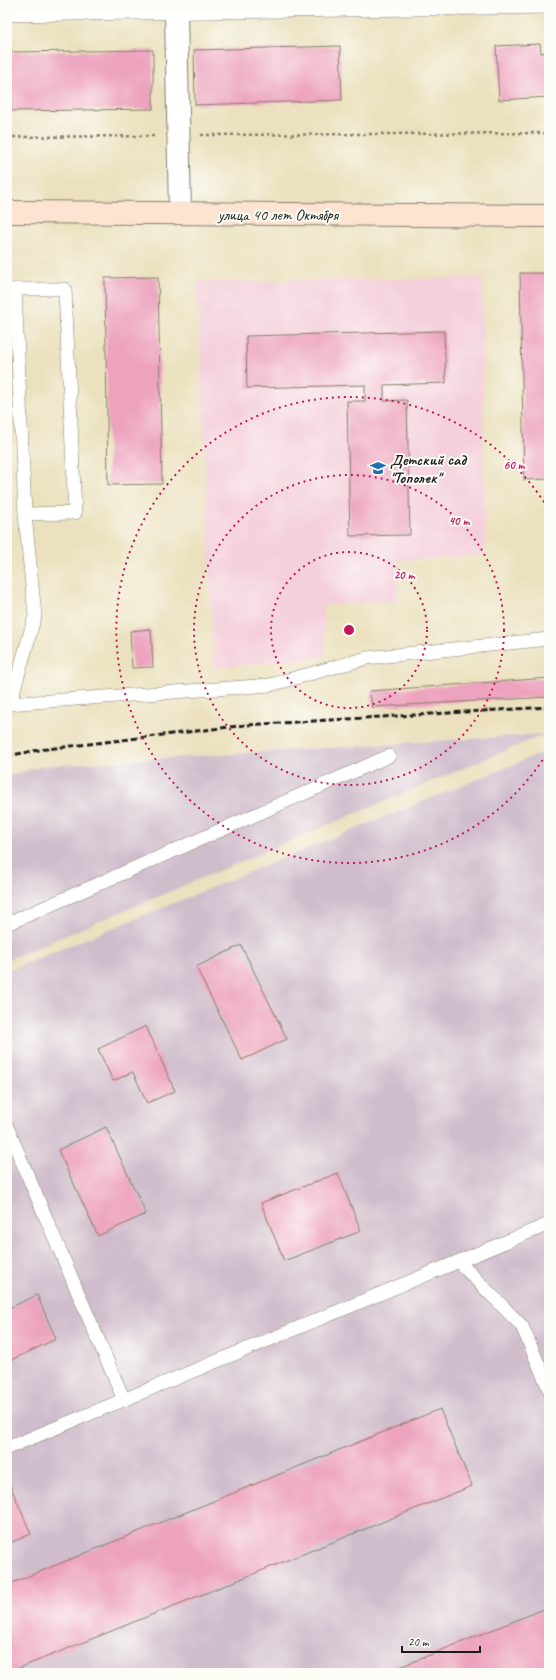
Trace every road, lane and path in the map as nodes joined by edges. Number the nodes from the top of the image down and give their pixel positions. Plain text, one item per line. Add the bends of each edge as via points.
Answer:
1 (549, 7) edge
2 (176, 13) junction
3 (7, 16) edge
4 (549, 133) edge
5 (198, 135) dead end
6 (158, 136) dead end
7 (7, 137) edge
8 (7, 212) edge
9 (180, 213) junction
10 (549, 216) edge
11 (25, 514) junction
12 (549, 639) edge
13 (9, 704) edge
14 (389, 756) dead end
15 (7, 924) edge
16 (7, 1127) edge
17 (549, 1224) edge
18 (459, 1262) junction
19 (549, 1389) edge
20 (124, 1400) junction
21 (7, 1448) edge

1 - 2 lane
2 - 3 lane
2 - 9 street
4 - 5 path
6 - 7 path
8 - 9 main road, улица 40 лет Октября
9 - 10 main road, улица 40 лет Октября
11 - 11 lane via 15,289 65,289 76,513
11 - 13 lane via 35,616
12 - 13 lane via 367,658 270,685
14 - 15 lane
16 - 20 lane
17 - 18 lane
18 - 19 lane via 522,1326
18 - 20 lane
20 - 21 lane

